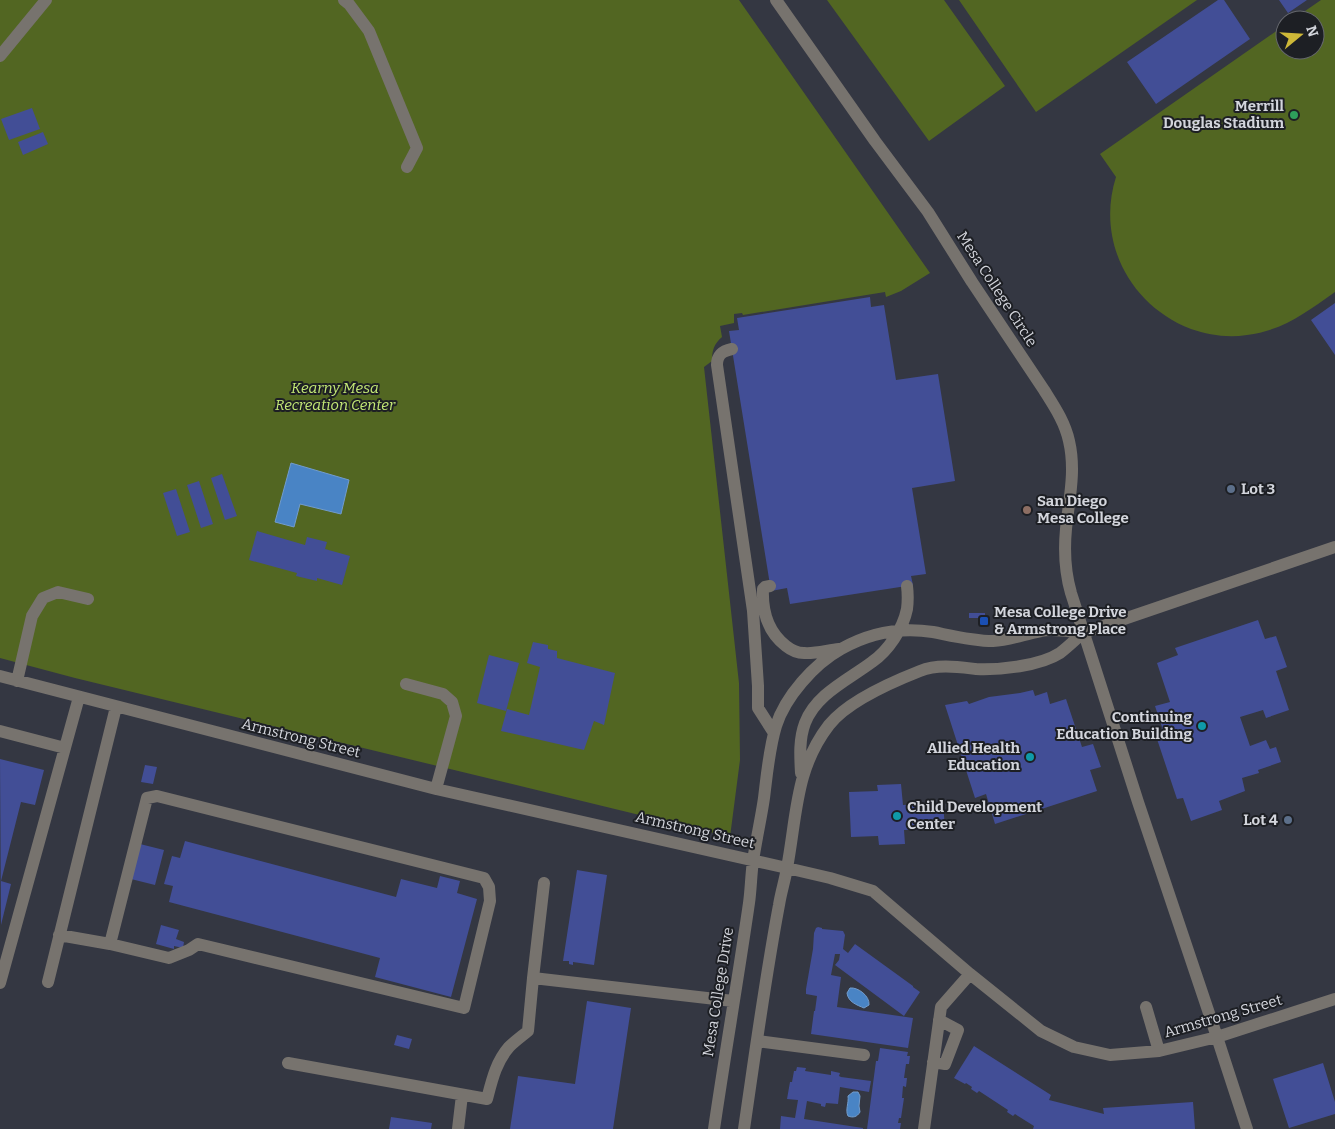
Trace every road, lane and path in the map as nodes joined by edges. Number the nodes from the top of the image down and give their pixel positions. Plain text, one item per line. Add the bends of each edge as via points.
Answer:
1 (46, 0) edge
2 (344, 0) edge
3 (776, 0) edge
4 (0, 56) edge
5 (407, 167) dead end
6 (732, 349) dead end
7 (1335, 548) edge
8 (770, 586) dead end
9 (907, 586) dead end
10 (88, 599) dead end
11 (1083, 633) junction
12 (842, 649) junction
13 (0, 676) edge
14 (18, 681) junction
15 (406, 684) dead end
16 (79, 697) junction
17 (116, 707) junction
18 (0, 731) edge
19 (774, 733) junction
20 (65, 748) junction
21 (801, 782) junction
22 (436, 789) junction
23 (753, 860) junction
24 (787, 868) junction
25 (544, 883) dead end
26 (60, 935) junction
27 (110, 944) junction
28 (970, 974) junction
29 (533, 978) junction
30 (0, 982) edge
31 (48, 982) dead end
32 (733, 1001) junction
33 (1334, 1003) edge
34 (1146, 1007) dead end
35 (940, 1020) junction
36 (1217, 1037) junction
37 (757, 1041) junction
38 (1159, 1051) junction
39 (864, 1055) dead end
40 (934, 1062) junction
41 (288, 1063) dead end
42 (462, 1095) junction
43 (458, 1129) edge
44 (714, 1129) edge
45 (744, 1129) edge
46 (924, 1129) edge
47 (1246, 1129) edge

1 - 4 street
2 - 5 street via 369,31 417,148
3 - 11 street, Mesa College Circle via 874,141 928,212 1060,416 1069,440 1072,465 1066,565
6 - 19 street via 720,354 717,365 753,611 758,708
7 - 11 street
8 - 12 street via 763,589 764,610 779,641 797,652
9 - 21 street via 904,619 886,648 872,662 828,692 805,722 800,748
10 - 14 street via 58,592 43,598 32,616
11 - 12 street via 1052,630 994,641 907,630 879,634
11 - 21 street via 1053,657 1034,663 1003,669 929,668 875,691 830,723
11 - 36 street, Mesa College Circle
12 - 19 street via 820,664 797,689 780,716
13 - 14 street, Armstrong Street
14 - 16 street, Armstrong Street
15 - 22 street via 443,694 452,702 456,716
16 - 17 street, Armstrong Street
16 - 20 street
17 - 22 street, Armstrong Street
17 - 26 street
18 - 20 street
19 - 23 street
20 - 30 street
21 - 24 street
22 - 23 street, Armstrong Street
23 - 24 street, Armstrong Street
23 - 32 street, Mesa College Drive
24 - 28 street, Armstrong Street via 873,891
24 - 37 street
25 - 29 street
26 - 27 street
26 - 31 street
27 - 27 street via 147,798 157,796 484,878 489,887 490,900 464,1008 198,944 169,958
28 - 35 street via 941,1007
28 - 38 street, Armstrong Street via 1041,1031 1074,1047 1110,1055
29 - 32 street
29 - 42 street via 528,1031 500,1059 487,1099
32 - 44 street, Mesa College Drive
33 - 36 street, Armstrong Street
34 - 38 street
35 - 40 street
35 - 40 street via 958,1030 945,1064
36 - 38 street, Armstrong Street
36 - 47 street, Mesa College Circle
37 - 39 street
37 - 45 street
40 - 46 street
41 - 42 street
42 - 43 street

